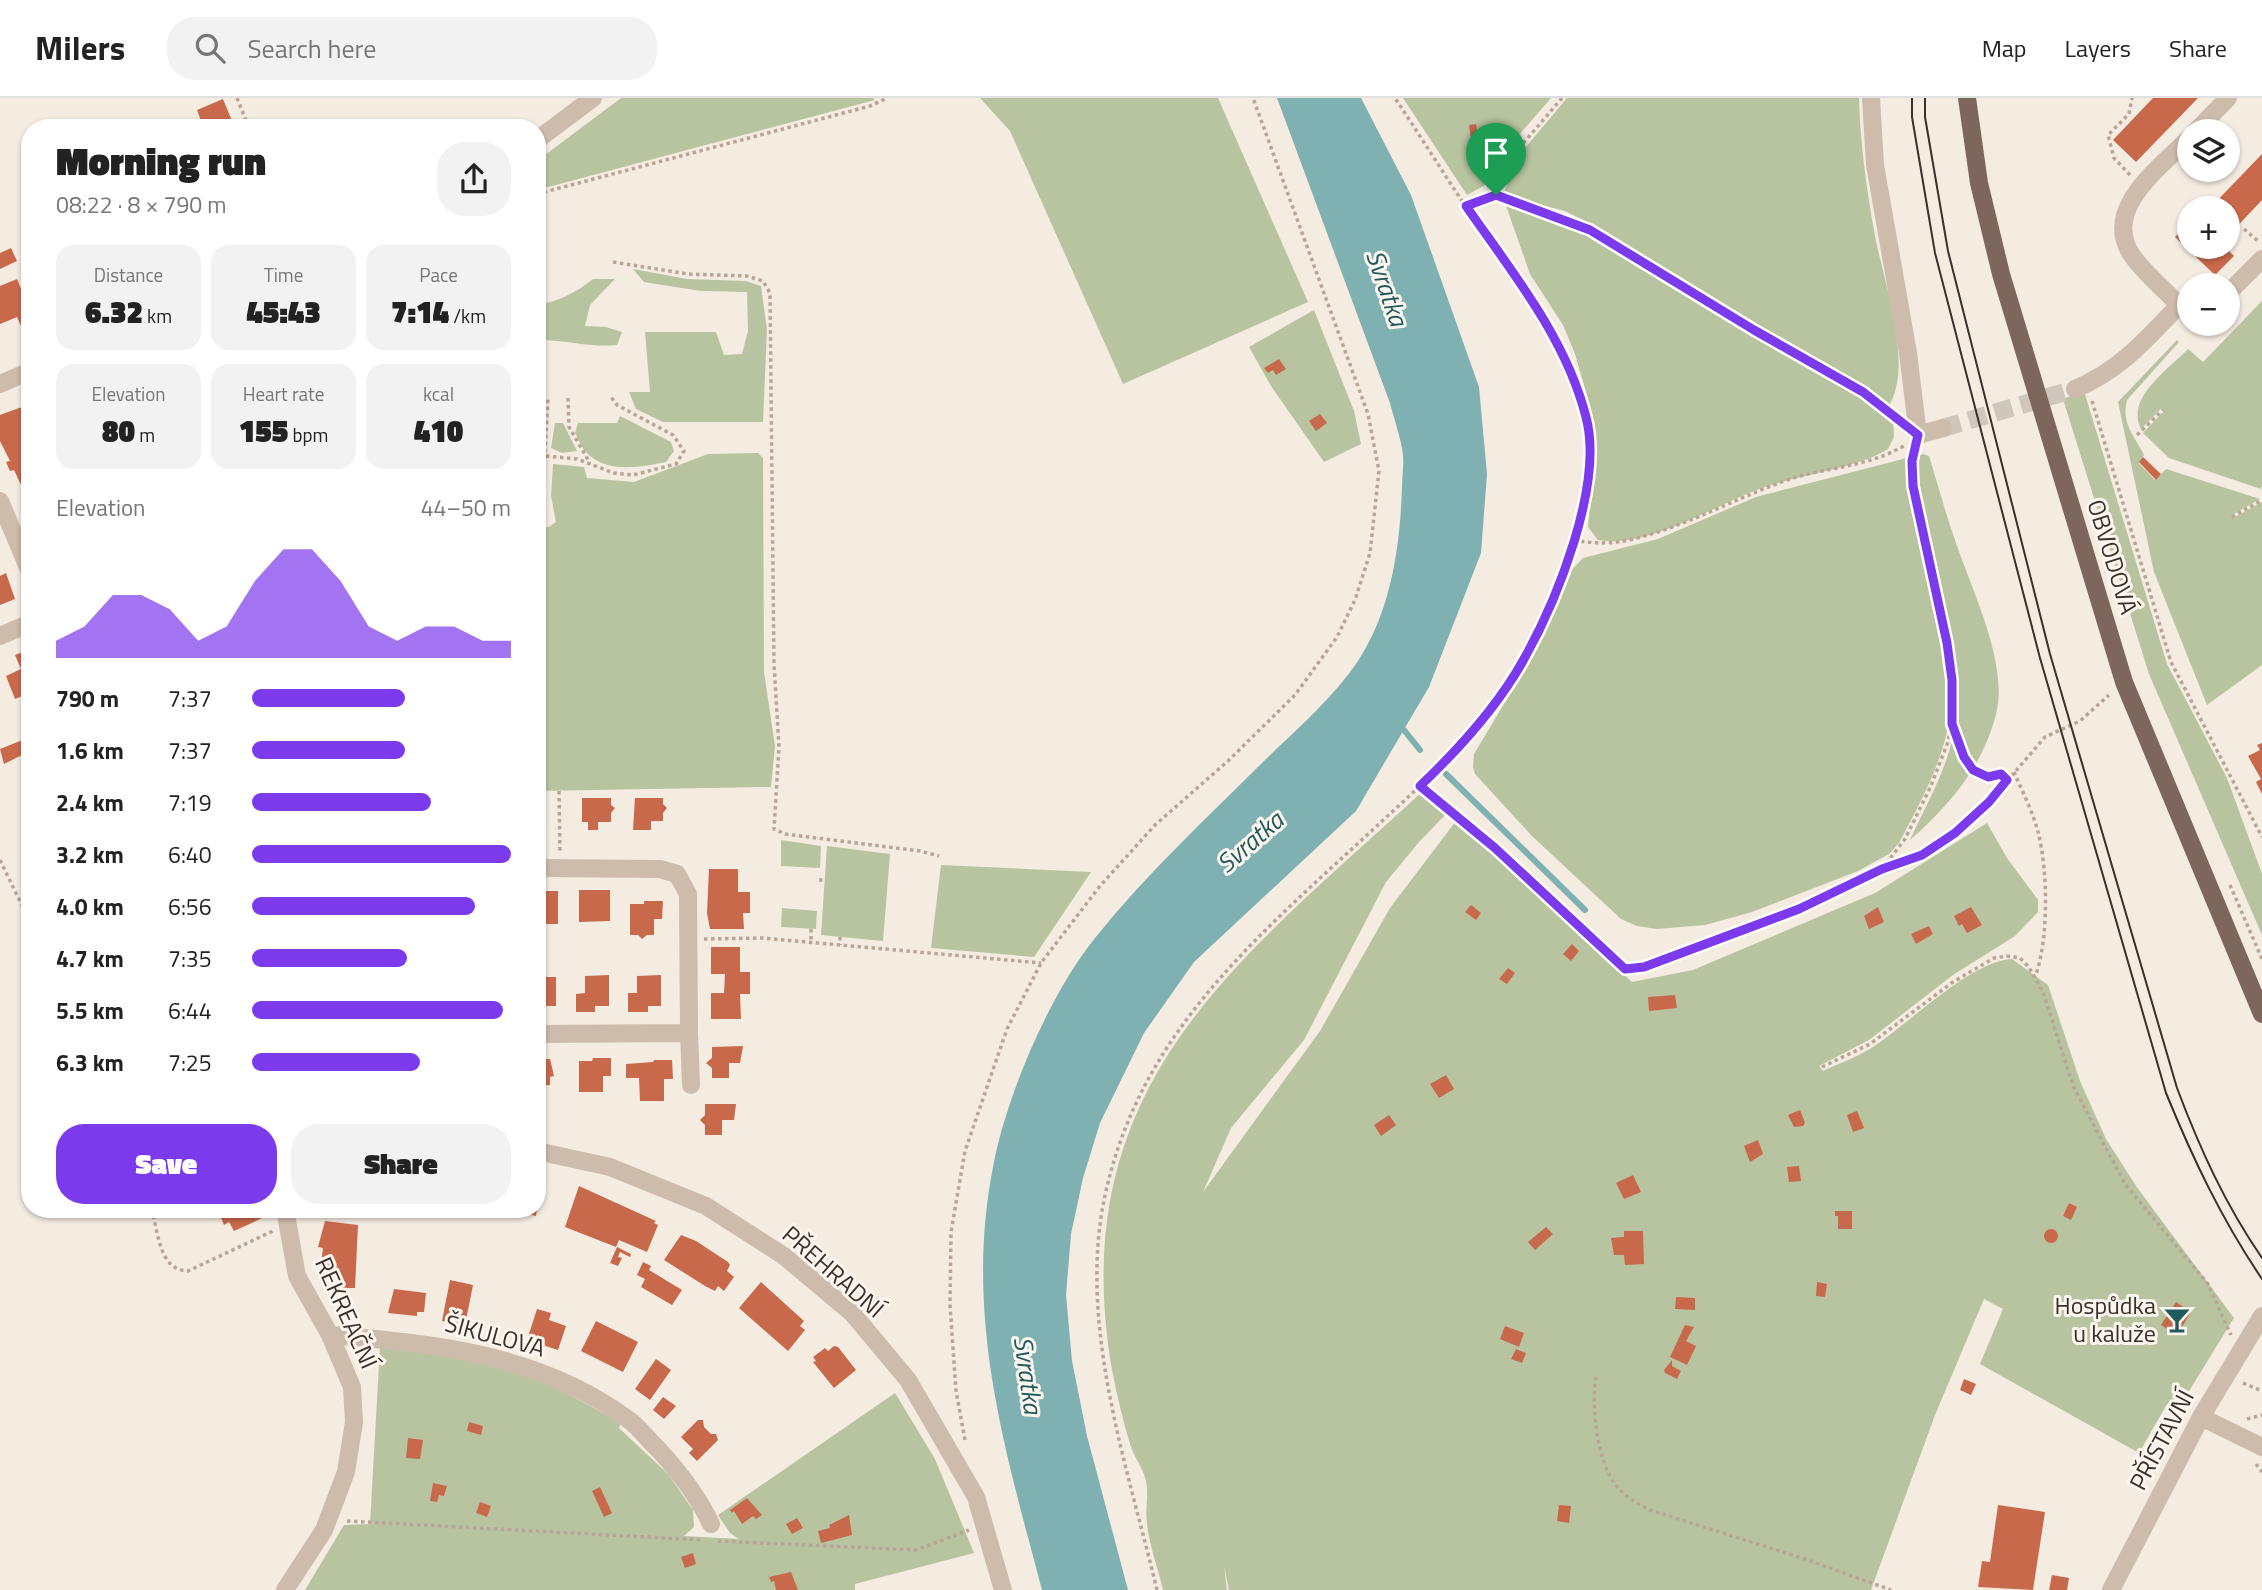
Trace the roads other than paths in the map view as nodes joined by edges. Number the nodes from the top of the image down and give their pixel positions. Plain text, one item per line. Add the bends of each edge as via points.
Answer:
1 (593, 98) edge
2 (1871, 98) edge
3 (1967, 98) edge
4 (2228, 98) edge
5 (2208, 119) edge
6 (546, 133) edge
7 (2177, 151) edge
8 (2262, 259) edge
9 (2240, 281) edge
10 (2177, 302) edge
11 (2177, 315) edge
12 (21, 375) edge
13 (0, 384) edge
14 (2081, 387) tunnel mouth
15 (1943, 428) tunnel mouth
16 (0, 501) edge
17 (21, 551) edge
18 (21, 627) edge
19 (0, 636) edge
20 (546, 868) edge
21 (2262, 1014) edge
22 (688, 1033) junction
23 (546, 1034) edge
24 (691, 1085) dead end
25 (546, 1153) edge
26 (287, 1218) edge
27 (2262, 1316) edge
28 (330, 1335) junction
29 (2201, 1417) junction
30 (2257, 1454) edge
31 (711, 1524) dead end
32 (285, 1590) edge
33 (1003, 1590) edge
34 (2112, 1590) edge

1 - 6 street
2 - 15 street via 1875,165 1918,435
3 - 21 main road, OBVODOVÁ via 1979,183 2001,274 2124,682
4 - 5 street
7 - 10 street via 2132,197 2122,227 2130,253
8 - 9 street
11 - 14 street via 2127,360
12 - 13 street
16 - 17 street
18 - 19 street
20 - 22 street via 660,869 677,874 688,894
22 - 23 street
22 - 24 street
25 - 33 street, PŘEHRADNÍ via 610,1167 706,1206 784,1256 852,1313 908,1380 976,1497
26 - 28 street, REKREAČNÍ via 297,1276
27 - 29 street, PŘÍSTAVNÍ
28 - 31 street, ŠIKULOVA via 419,1342 511,1360 574,1385 631,1421 680,1473
28 - 32 street, REKREAČNÍ via 352,1387 354,1422 346,1472 328,1520
29 - 30 street
29 - 34 street, PŘÍSTAVNÍ

